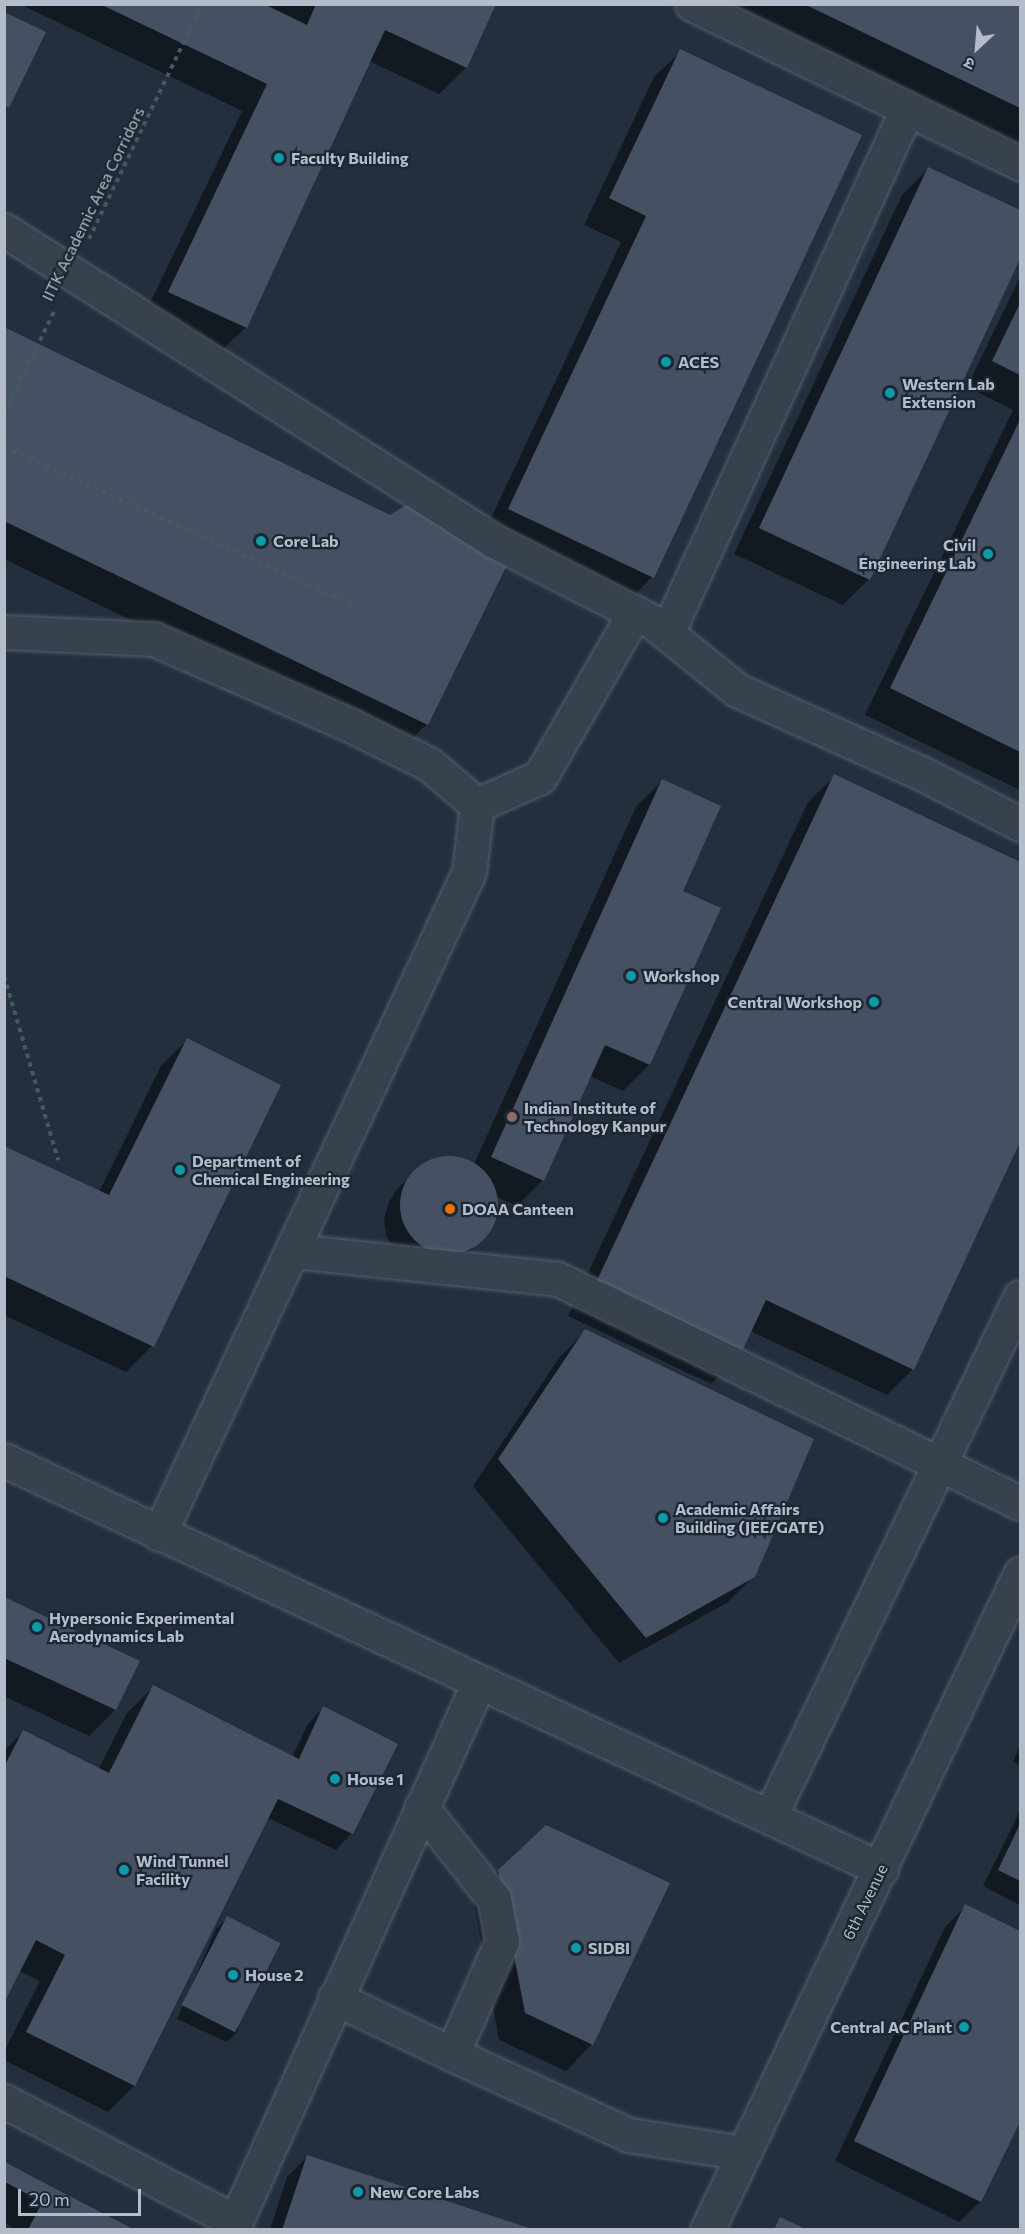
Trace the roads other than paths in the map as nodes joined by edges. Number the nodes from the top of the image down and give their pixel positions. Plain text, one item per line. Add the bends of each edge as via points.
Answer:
1 (693, 4) edge
2 (908, 109) junction
3 (1020, 163) edge
4 (4, 230) edge
5 (635, 612) junction
6 (4, 632) edge
7 (667, 633) junction
8 (477, 805) junction
9 (1020, 824) edge
10 (293, 1251) junction
11 (1020, 1297) edge
12 (4, 1460) edge
13 (940, 1464) junction
14 (1020, 1503) edge
15 (159, 1534) junction
16 (1020, 1574) edge
17 (478, 1682) junction
18 (420, 1807) junction
19 (770, 1816) junction
20 (881, 1869) junction
21 (335, 1998) junction
22 (452, 2054) junction
23 (4, 2102) edge
24 (743, 2153) junction
25 (234, 2226) edge
26 (707, 2229) edge

1 - 2 street
2 - 3 street
2 - 7 street
4 - 5 street via 494,541
5 - 7 street
5 - 8 street via 540,777
6 - 8 street via 154,639 429,764
7 - 9 street via 737,690 923,774
8 - 10 street via 469,872
10 - 13 street via 558,1279
10 - 15 street
11 - 13 street
12 - 15 street
13 - 14 street
13 - 19 street
15 - 17 street
16 - 20 street, 6th Avenue
17 - 18 street
17 - 19 street
18 - 21 street
18 - 22 street via 494,1899 502,1941
19 - 20 street
20 - 24 street, 6th Avenue
21 - 22 street
21 - 25 street
22 - 24 street via 629,2135
23 - 25 street
24 - 26 street, 6th Avenue

